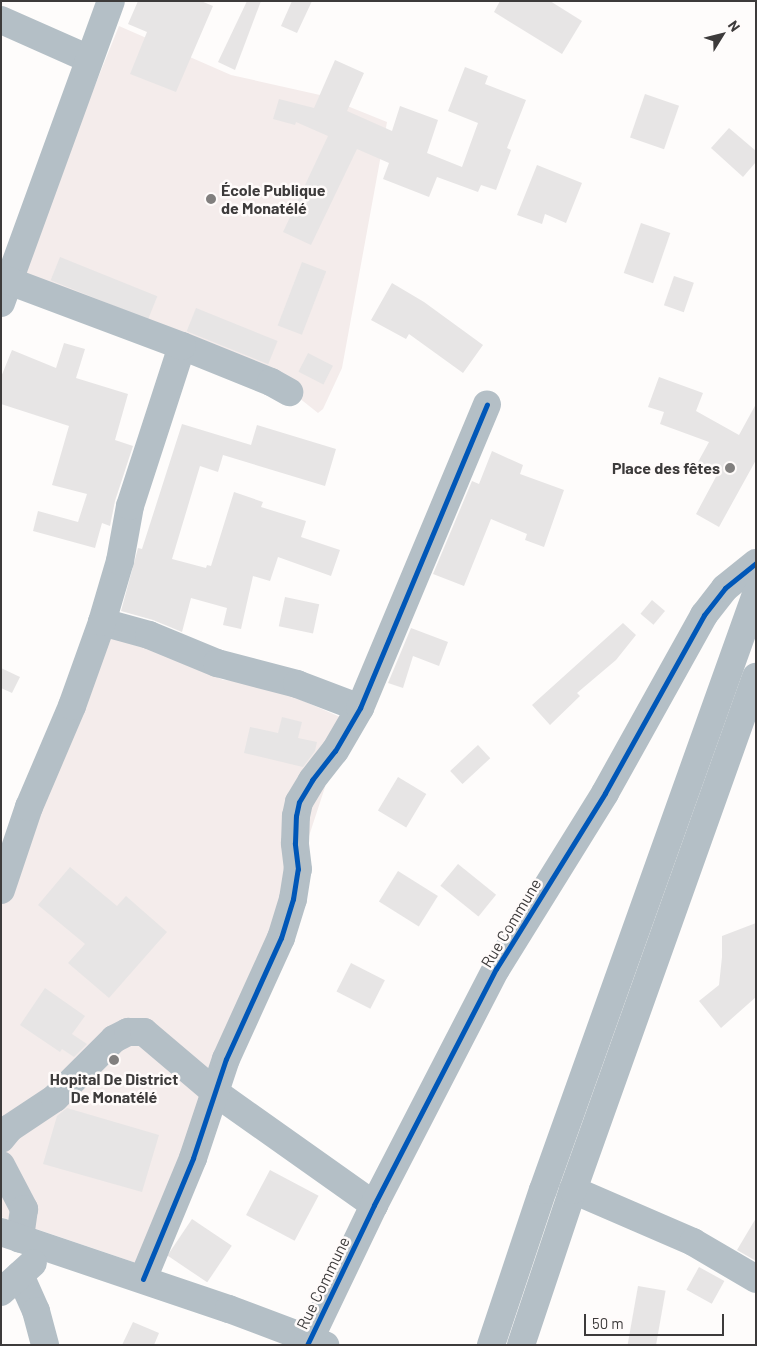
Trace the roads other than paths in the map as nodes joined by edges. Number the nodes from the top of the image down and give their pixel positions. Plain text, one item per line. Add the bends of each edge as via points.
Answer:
1 (111, 1) edge
2 (1, 20) edge
3 (89, 58) junction
4 (5, 292) edge
5 (182, 346) junction
6 (289, 392) dead end
7 (487, 404) dead end
8 (756, 562) edge
9 (756, 594) edge
10 (102, 622) junction
11 (756, 677) edge
12 (360, 708) junction
13 (1, 890) edge
14 (630, 952) junction
15 (656, 961) junction
16 (216, 1093) junction
17 (1, 1139) edge
18 (1, 1165) edge
19 (573, 1190) junction
20 (374, 1205) junction
21 (11, 1235) edge
22 (49, 1248) junction
23 (143, 1279) junction
24 (756, 1279) edge
25 (11, 1284) edge
26 (314, 1343) edge
27 (45, 1345) edge
28 (491, 1345) edge
29 (521, 1345) edge

1 - 3 street
2 - 3 street
3 - 4 street
4 - 5 street
5 - 6 street
5 - 10 street via 130,506 120,561
7 - 12 street
8 - 20 street, Rue Commune via 725,588 704,615 605,794 496,969
9 - 14 street
10 - 12 street via 149,634 217,663 297,684
10 - 13 street via 72,706 29,807
11 - 15 street
12 - 16 street via 299,802 295,843 298,869 293,899 281,938 226,1059
14 - 15 street
14 - 28 street via 543,1190
15 - 19 street
16 - 17 street via 144,1032 128,1032 114,1039 55,1098 10,1128
16 - 20 street
16 - 23 street
18 - 21 street via 24,1209
19 - 24 street via 693,1242
19 - 29 street
20 - 26 street, Rue Commune
21 - 22 street
22 - 23 street
22 - 25 street
23 - 26 street
25 - 27 street via 36,1311

